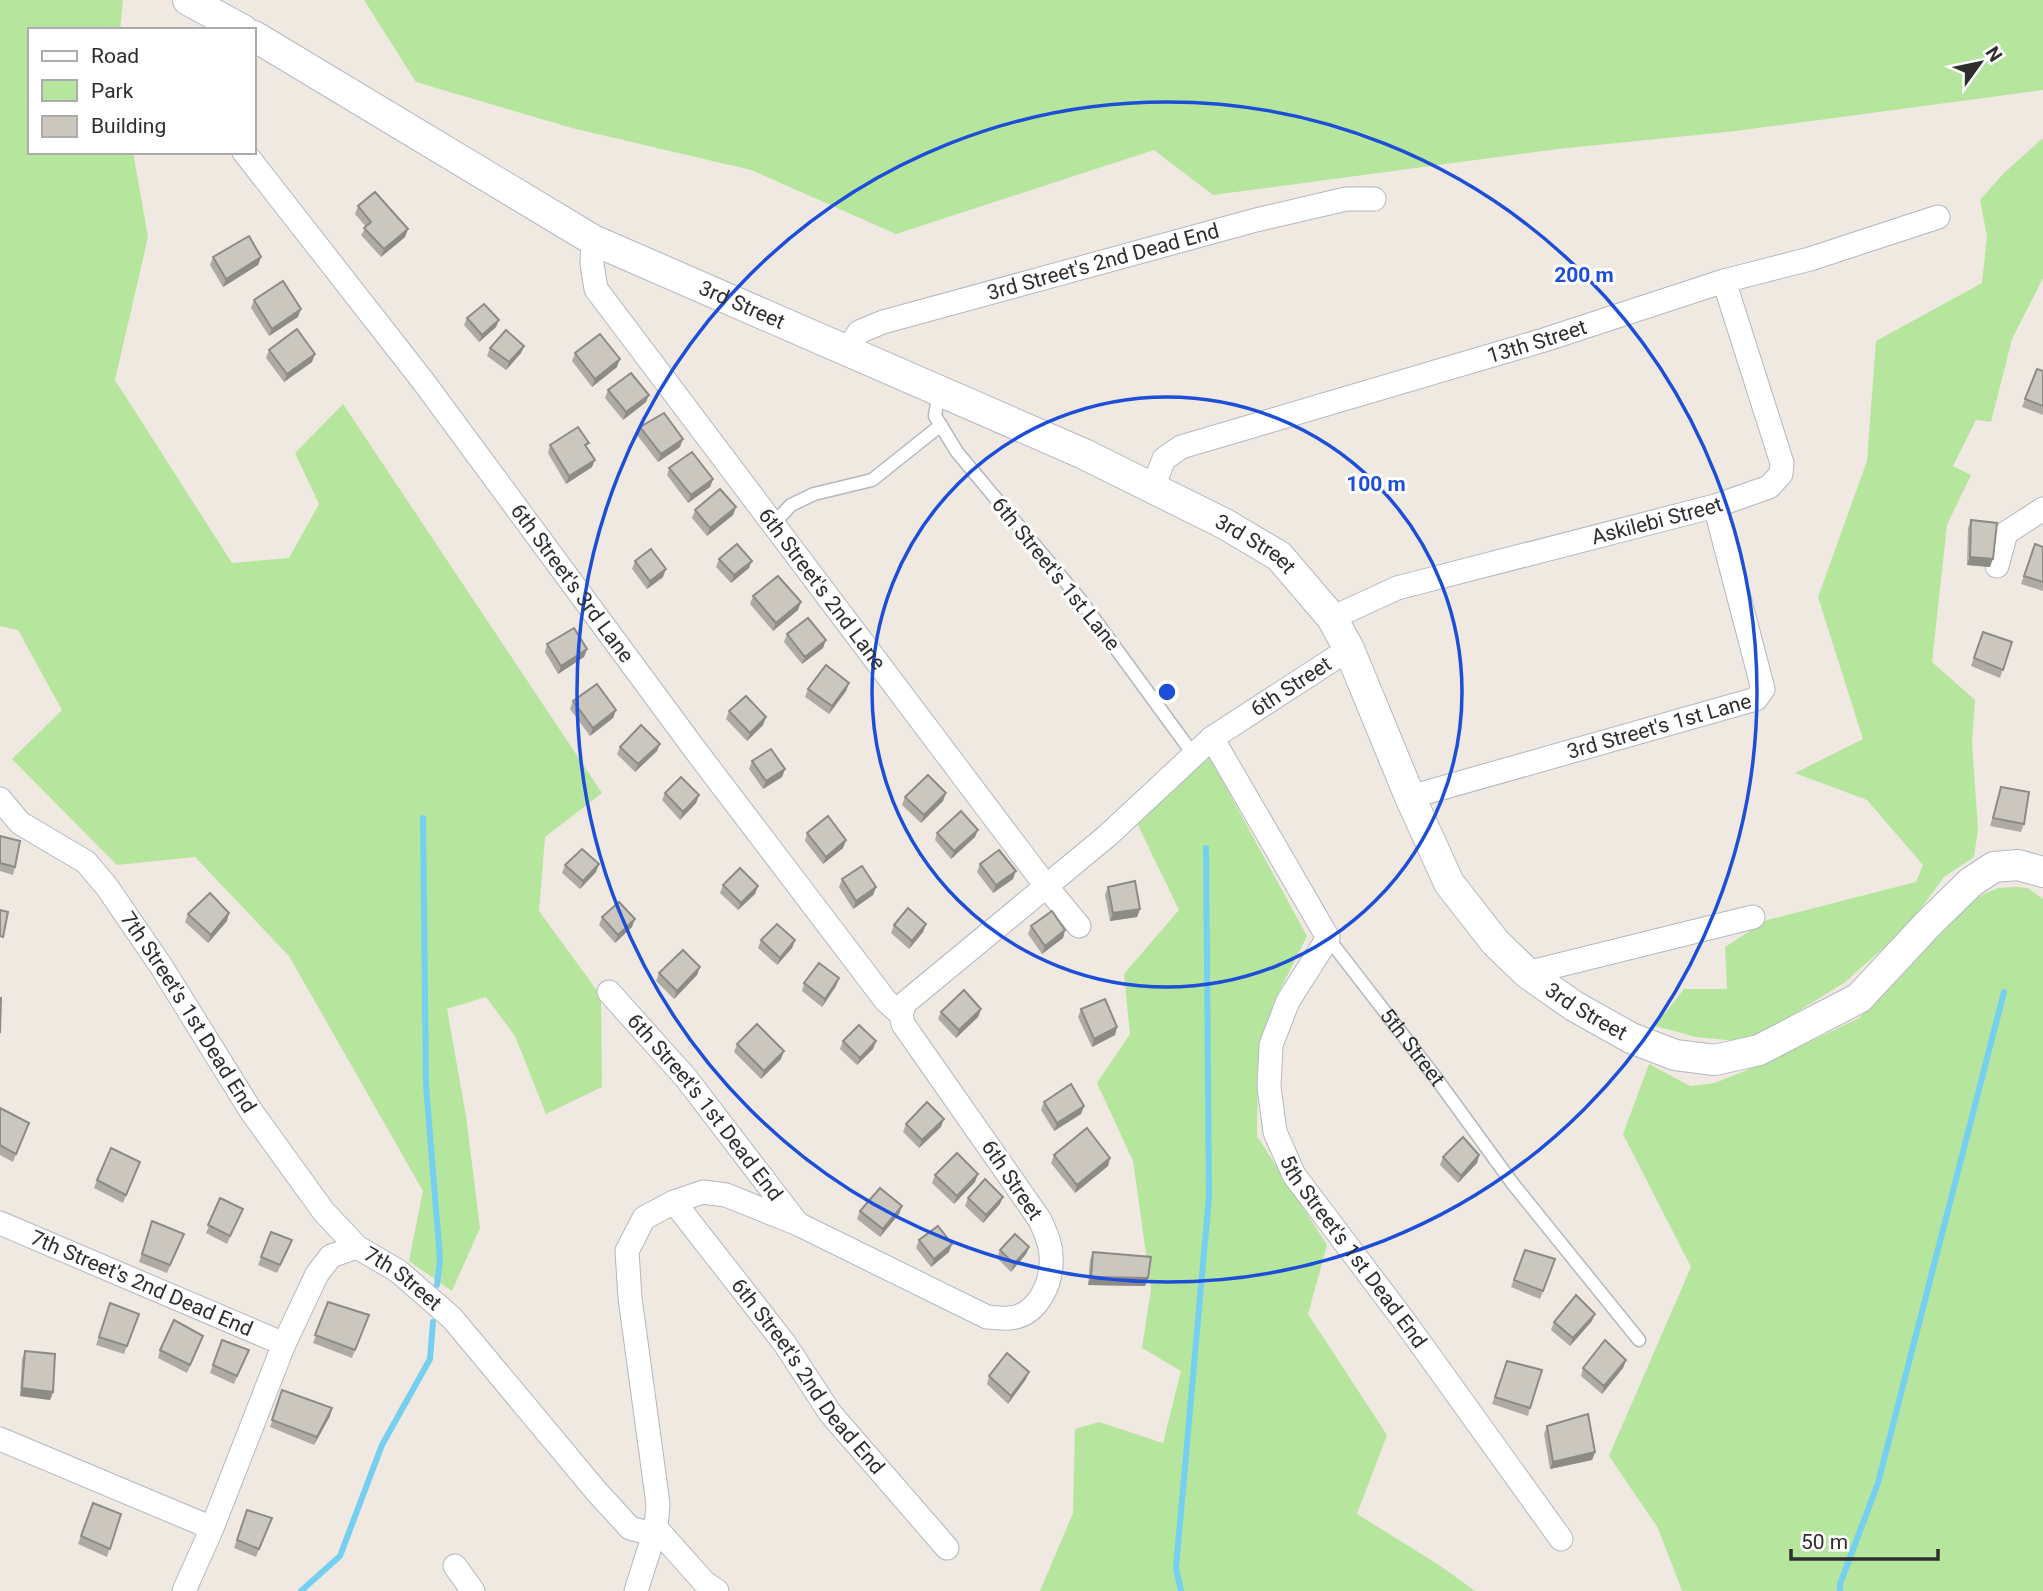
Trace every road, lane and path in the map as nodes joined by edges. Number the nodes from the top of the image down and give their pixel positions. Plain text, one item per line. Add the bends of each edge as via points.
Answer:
1 (188, 0) edge
2 (236, 28) edge
3 (256, 40) edge
4 (246, 154) edge
5 (1374, 198) dead end
6 (1938, 216) dead end
7 (593, 240) junction
8 (1724, 281) junction
9 (846, 352) junction
10 (939, 390) junction
11 (941, 425) junction
12 (1153, 487) junction
13 (1715, 506) junction
14 (2043, 509) edge
15 (773, 524) junction
16 (1997, 566) dead end
17 (1332, 618) junction
18 (1349, 649) junction
19 (1212, 738) junction
20 (1193, 754) junction
21 (1410, 797) junction
22 (0, 799) edge
23 (2043, 872) edge
24 (1046, 886) junction
25 (1753, 917) dead end
26 (1079, 926) dead end
27 (1328, 938) junction
28 (1527, 974) junction
29 (609, 992) dead end
30 (901, 1014) junction
31 (674, 1202) junction
32 (0, 1223) edge
33 (798, 1224) junction
34 (357, 1247) junction
35 (1639, 1340) dead end
36 (284, 1344) junction
37 (0, 1439) edge
38 (212, 1528) junction
39 (656, 1528) junction
40 (1561, 1539) dead end
41 (947, 1548) dead end
42 (455, 1566) dead end
43 (184, 1591) edge
44 (473, 1591) edge
45 (636, 1591) edge
46 (717, 1591) edge

1 - 2 street, 3rd Street
3 - 7 street, 3rd Street
4 - 30 street, 6th Street's 3rd Lane via 439,402 886,1001
5 - 9 street, 3rd Street's 2nd Dead End via 1346,199 1256,220 883,322 859,332
6 - 8 street, 13th Street via 1810,259
7 - 9 street, 3rd Street
7 - 15 street, 6th Street's 2nd Lane via 596,289
8 - 12 street, 13th Street via 1544,340 1181,447 1164,459
8 - 13 street, Askilebi Street via 1782,463 1781,474 1769,487
9 - 10 street, 3rd Street
10 - 11 lane, 6th Street's 1st Lane via 935,416
10 - 12 street, 3rd Street
11 - 15 lane via 872,480 814,494 791,505
11 - 20 lane, 6th Street's 1st Lane via 957,452 1079,598
12 - 17 street, 3rd Street via 1279,556
13 - 17 street, Askilebi Street via 1397,588
13 - 21 street, 3rd Street's 1st Lane via 1763,689 1756,699
14 - 16 street via 2006,533
15 - 24 street, 6th Street's 2nd Lane
17 - 18 street, 3rd Street
18 - 19 street, 6th Street
18 - 21 street, 3rd Street
19 - 20 street, 6th Street
19 - 27 street, 5th Street
20 - 24 street, 6th Street
21 - 28 street, 3rd Street via 1449,883
22 - 34 street, 7th Street's 1st Dead End via 20,823 86,862 107,887 251,1111 324,1212
23 - 28 street, 3rd Street via 2018,864 1994,867 1928,923 1858,998 1759,1050 1715,1060 1675,1055 1631,1038
24 - 26 street, 6th Street's 2nd Lane
24 - 30 street, 6th Street via 914,994
25 - 28 street
27 - 35 lane, 5th Street via 1513,1184
27 - 40 street, 5th Street's 1st Dead End via 1288,1001 1271,1045 1269,1087 1275,1132 1294,1175
29 - 33 street, 6th Street's 1st Dead End via 686,1079
30 - 33 street, 6th Street via 903,1024 1040,1220 1052,1258 1043,1296 1031,1310 1011,1319 986,1317
31 - 33 street, 6th Street via 703,1192 726,1195
31 - 39 street, 6th Street via 644,1218 627,1251 658,1504
31 - 41 street, 6th Street's 2nd Dead End via 785,1344 830,1413
32 - 36 street, 7th Street's 2nd Dead End
34 - 36 street, 7th Street via 331,1256 317,1273
34 - 39 street, 7th Street via 398,1271 452,1318 630,1528 644,1532
36 - 38 street, 7th Street
37 - 38 street
38 - 43 street, 7th Street
39 - 45 street, 6th Street
39 - 46 street
42 - 44 street

